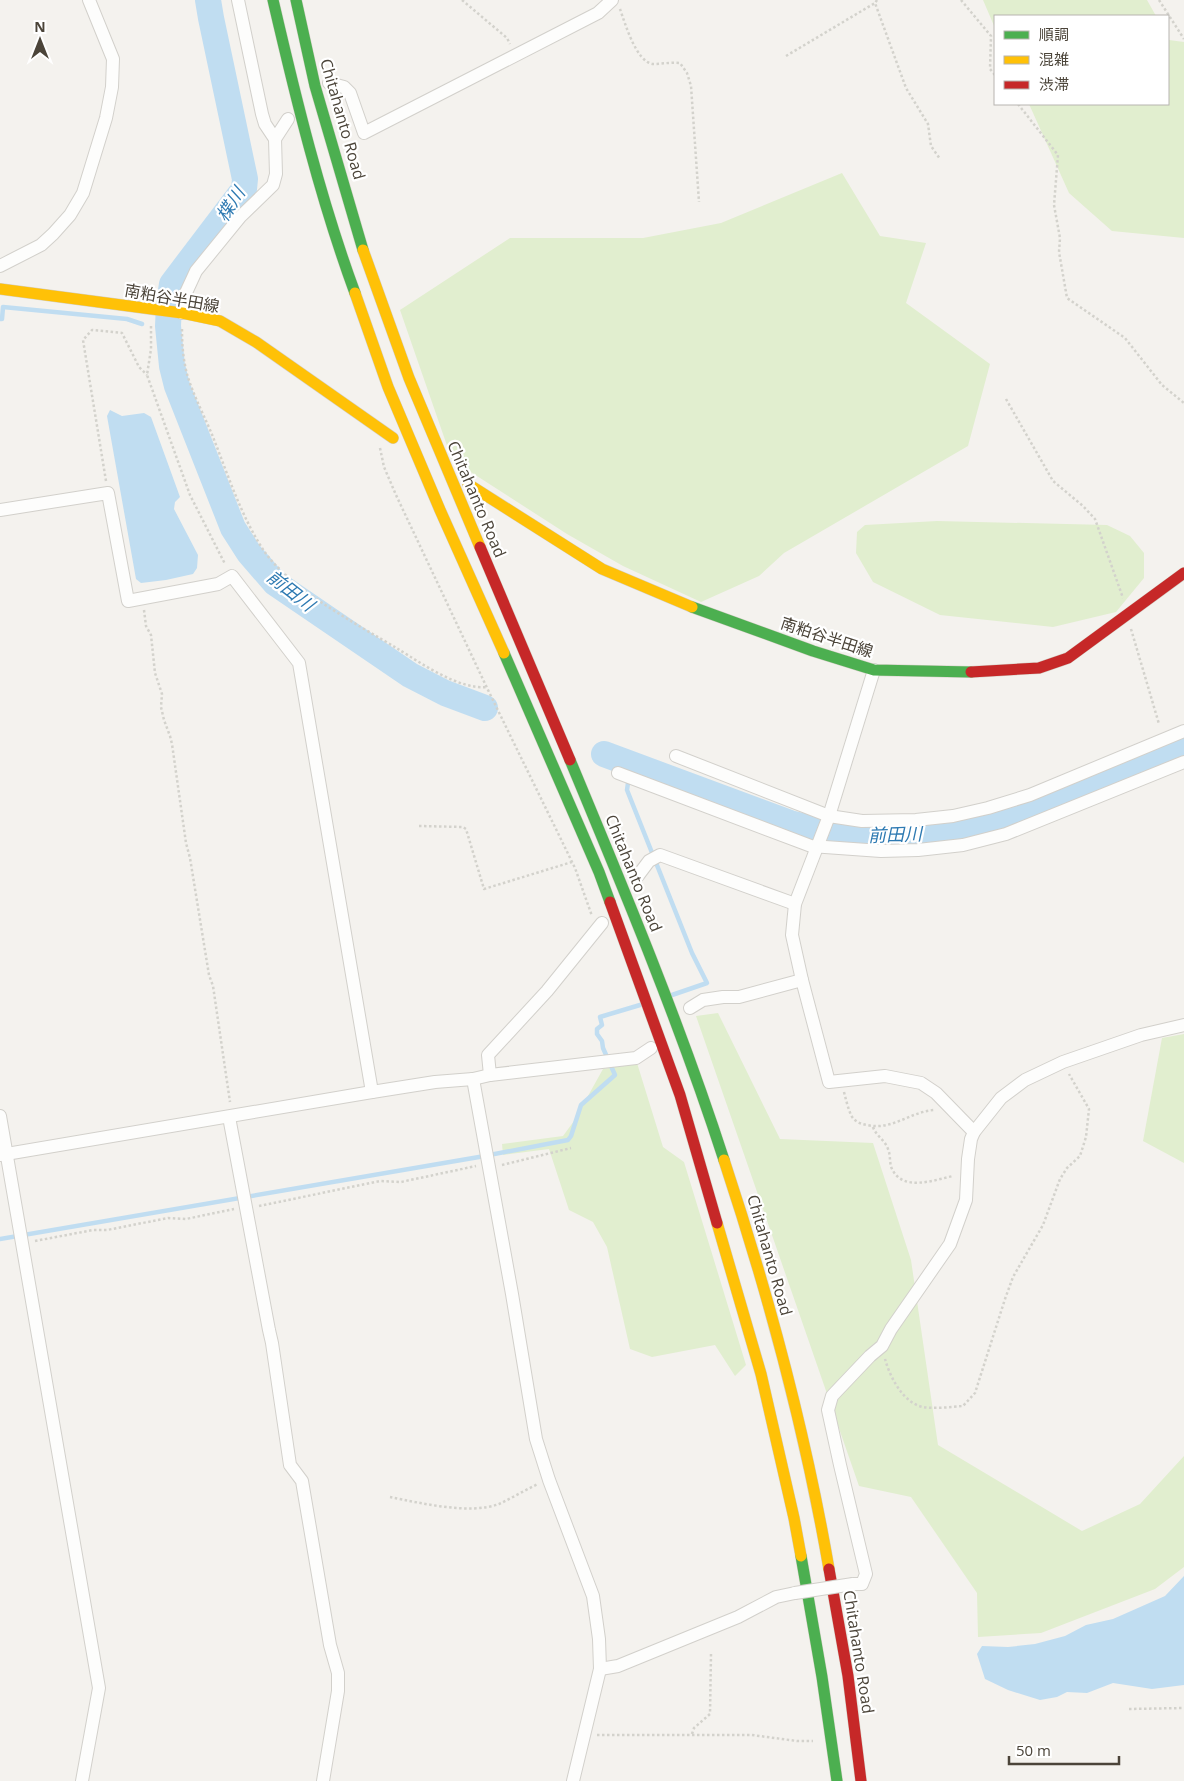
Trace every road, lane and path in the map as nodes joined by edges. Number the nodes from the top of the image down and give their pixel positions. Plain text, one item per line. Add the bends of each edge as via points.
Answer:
1 (89, 0) edge
2 (238, 0) edge
3 (273, 0) edge
4 (296, 0) edge
5 (462, 0) edge
6 (960, 0) edge
7 (1160, 0) edge
8 (876, 2) edge
9 (615, 4) edge
10 (1184, 39) edge
11 (515, 56) junction
12 (786, 56) dead end
13 (994, 74) edge
14 (329, 83) dead end
15 (1019, 105) edge
16 (288, 119) dead end
17 (275, 139) junction
18 (940, 159) dead end
19 (699, 202) dead end
20 (0, 266) edge
21 (0, 290) edge
22 (155, 310) junction
23 (179, 313) junction
24 (147, 375) junction
25 (1006, 399) dead end
26 (1184, 403) edge
27 (380, 429) junction
28 (393, 438) dead end
29 (468, 484) dead end
30 (108, 493) junction
31 (0, 510) edge
32 (1184, 573) edge
33 (232, 576) junction
34 (144, 598) junction
35 (1127, 614) junction
36 (874, 670) junction
37 (486, 687) junction
38 (1159, 724) dead end
39 (1184, 731) edge
40 (676, 756) dead end
41 (1184, 762) edge
42 (618, 773) dead end
43 (829, 816) junction
44 (419, 826) dead end
45 (818, 846) junction
46 (572, 862) junction
47 (637, 877) dead end
48 (795, 904) junction
49 (599, 926) joint
50 (802, 980) junction
51 (690, 1008) dead end
52 (1184, 1025) edge
53 (651, 1048) dead end
54 (1063, 1062) junction
55 (490, 1075) junction
56 (473, 1079) junction
57 (836, 1082) junction
58 (372, 1092) junction
59 (942, 1114) dead end
60 (0, 1116) edge
61 (231, 1116) junction
62 (873, 1127) junction
63 (974, 1132) junction
64 (571, 1148) dead end
65 (3, 1154) edge
66 (488, 1168) junction
67 (967, 1174) junction
68 (882, 1346) junction
69 (549, 1480) junction
70 (390, 1497) dead end
71 (710, 1654) dead end
72 (600, 1669) junction
73 (1184, 1708) edge
74 (1130, 1709) dead end
75 (692, 1734) junction
76 (586, 1735) junction
77 (820, 1741) dead end
78 (82, 1781) edge
79 (322, 1781) edge
80 (573, 1781) edge
81 (838, 1781) edge
82 (861, 1781) edge

1 - 20 street via 113,58 106,118 83,193 53,234 40,245
2 - 17 street via 262,114
3 - 81 main road, Chitahanto Road via 294,91 338,247 388,387 599,872 680,1095 761,1374 794,1518
4 - 82 main road, Chitahanto Road via 315,86 357,231 409,378 623,886 701,1089 750,1239 786,1367 819,1509 848,1676
5 - 11 path via 507,38
6 - 13 path via 991,36 990,69
7 - 10 path
8 - 12 path
8 - 18 path via 906,88 928,124 931,146
9 - 11 street
9 - 19 path via 643,59 652,64 680,63 687,73 691,86
11 - 14 street via 364,133 350,93 344,87
15 - 26 path via 1058,155 1054,205 1067,298 1125,338 1162,385
16 - 17 street
17 - 23 street via 276,174 273,185 240,217 196,271
21 - 22 main road, 南粕谷半田線
22 - 23 main road, 南粕谷半田線
22 - 24 path
23 - 27 main road, 南粕谷半田線 via 220,322 256,342
23 - 37 path via 188,375 244,515 266,553 304,590 400,650 457,682 477,688
24 - 30 path via 139,367 122,334 92,330 83,340
24 - 33 path via 190,495
25 - 35 path via 1052,481 1095,519
27 - 28 main road, 南粕谷半田線
27 - 37 path via 384,467
29 - 36 main road, 南粕谷半田線 via 602,569 671,599
30 - 31 street
30 - 34 street via 128,601
32 - 35 main road, 南粕谷半田線
33 - 34 street via 218,584
33 - 58 street via 299,663
34 - 61 path via 146,626 151,635 155,673 162,694 161,708 172,744 186,843 213,986
35 - 36 main road, 南粕谷半田線 via 1068,658 1039,668 977,672
35 - 38 path
36 - 43 street
37 - 46 path
39 - 43 street via 1030,795 988,808 953,816 898,821 862,821
40 - 43 street
41 - 45 street via 1006,834 963,845 881,851
42 - 45 street via 810,846
43 - 45 street
44 - 46 path via 466,829 484,889
45 - 48 street
46 - 49 path
47 - 48 street via 649,861 660,855
48 - 50 street via 792,934
49 - 55 street via 546,992 488,1055
50 - 51 street via 739,997 703,1000
50 - 57 street via 829,1082
52 - 54 street via 1141,1035
53 - 55 street via 636,1058
54 - 63 street via 1011,1090
54 - 68 path via 1090,1109 1086,1137 1080,1156 1060,1179 1043,1225 1013,1277 975,1393 963,1406 922,1407 908,1400 887,1366
55 - 56 street
56 - 58 street
56 - 66 street
57 - 62 path via 844,1092 852,1118
57 - 63 street via 885,1076 921,1083 936,1093
58 - 61 street
59 - 62 path via 927,1111 888,1126
60 - 65 street
61 - 65 street
61 - 79 street via 272,1343 290,1465 302,1482 338,1673 338,1691
62 - 67 path via 887,1146 891,1168 906,1183
63 - 67 street
64 - 66 path
65 - 78 street via 99,1688
66 - 69 street via 536,1439
67 - 68 street via 966,1200 950,1244 890,1329
68 - 72 street, bridge via 832,1396 828,1410 866,1574 862,1584 776,1597 738,1617 618,1666
69 - 70 path via 489,1506 438,1507
69 - 72 street via 593,1596
71 - 75 path via 710,1714 694,1728
72 - 76 street
73 - 74 path
75 - 76 path
75 - 77 path via 752,1734
76 - 80 street

